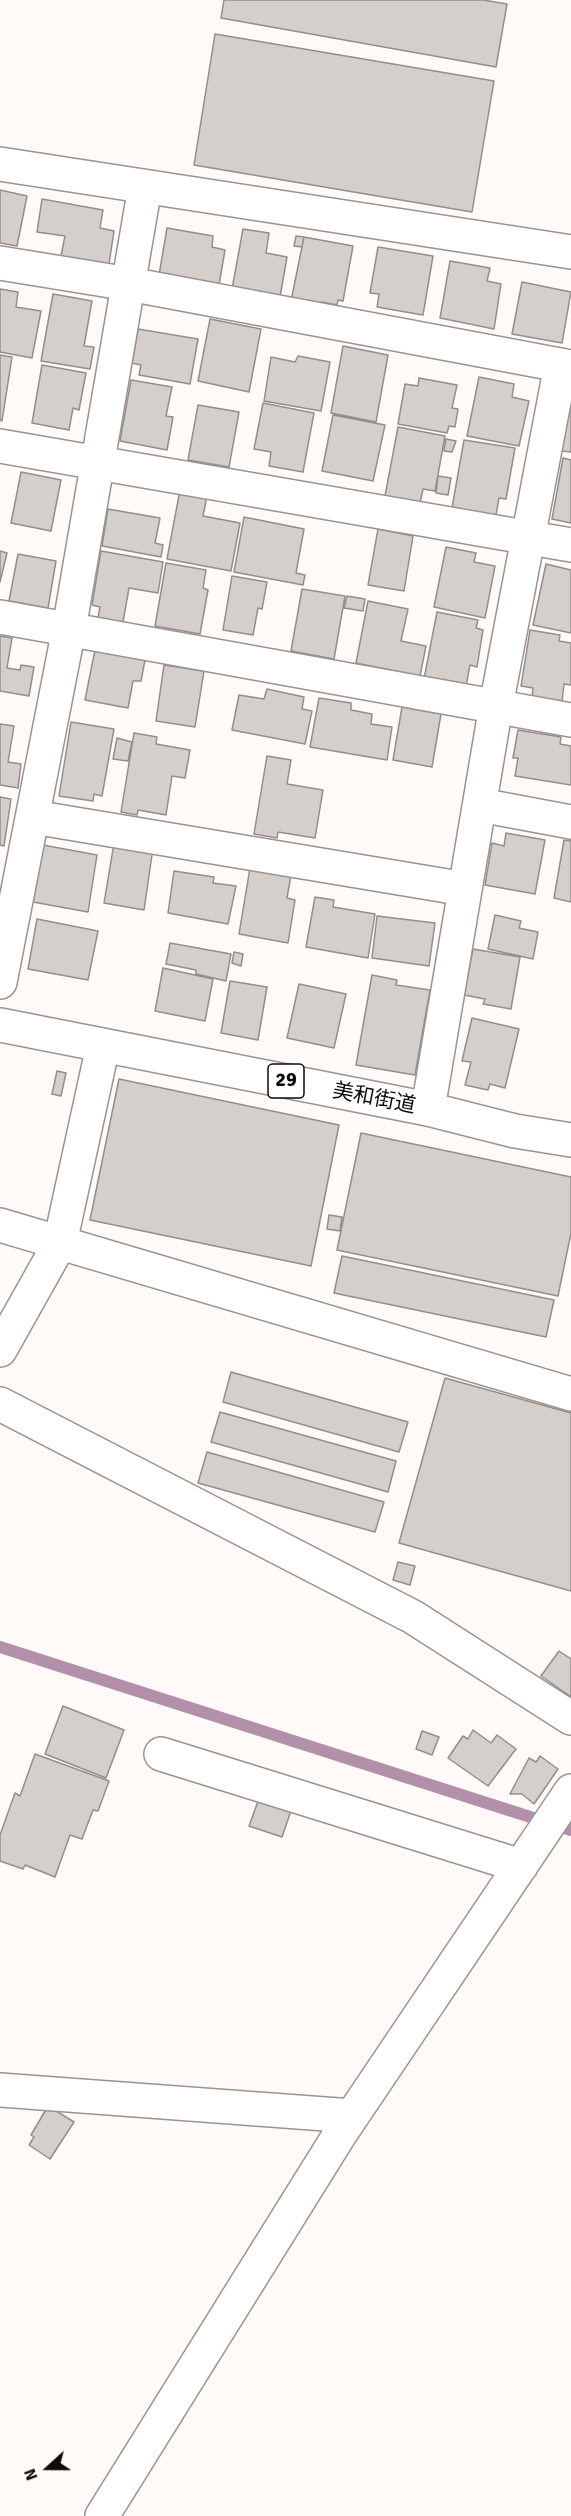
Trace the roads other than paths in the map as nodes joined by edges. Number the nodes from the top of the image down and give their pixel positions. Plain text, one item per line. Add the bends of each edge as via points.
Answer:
1 (0, 164) edge
2 (145, 187) junction
3 (571, 252) edge
4 (0, 263) edge
5 (129, 284) junction
6 (566, 366) edge
7 (0, 446) edge
8 (98, 464) junction
9 (528, 538) junction
10 (571, 545) edge
11 (0, 617) edge
12 (69, 628) junction
13 (496, 706) junction
14 (571, 720) edge
15 (480, 805) junction
16 (33, 817) junction
17 (571, 822) edge
18 (465, 889) junction
19 (0, 982) edge
20 (0, 1025) edge
21 (103, 1046) junction
22 (428, 1109) junction
23 (571, 1140) edge
24 (0, 1225) edge
25 (60, 1243) junction
26 (0, 1350) edge
27 (571, 1394) edge
28 (0, 1404) edge
29 (571, 1718) edge
30 (161, 1754) dead end
31 (571, 1791) edge
32 (521, 1866) junction
33 (0, 2090) edge
34 (352, 2116) junction
35 (102, 2516) edge

1 - 2 street
2 - 3 street
2 - 5 street
4 - 5 street
5 - 6 street
5 - 8 street
6 - 9 street
7 - 8 street
8 - 9 street
8 - 12 street
9 - 10 street
9 - 13 street
11 - 12 street
12 - 13 street
12 - 16 street
13 - 14 street
13 - 15 street
15 - 17 street
15 - 18 street
16 - 18 street
16 - 19 street
18 - 22 street
20 - 21 street, 美和街道 / 29
21 - 22 street, 美和街道 / 29
21 - 25 street
22 - 23 street, 美和街道 / 29 via 515,1131
24 - 25 street
25 - 26 street
25 - 27 street
28 - 29 street via 413,1617
30 - 32 street
31 - 32 street
32 - 34 street
33 - 34 street
34 - 35 street

